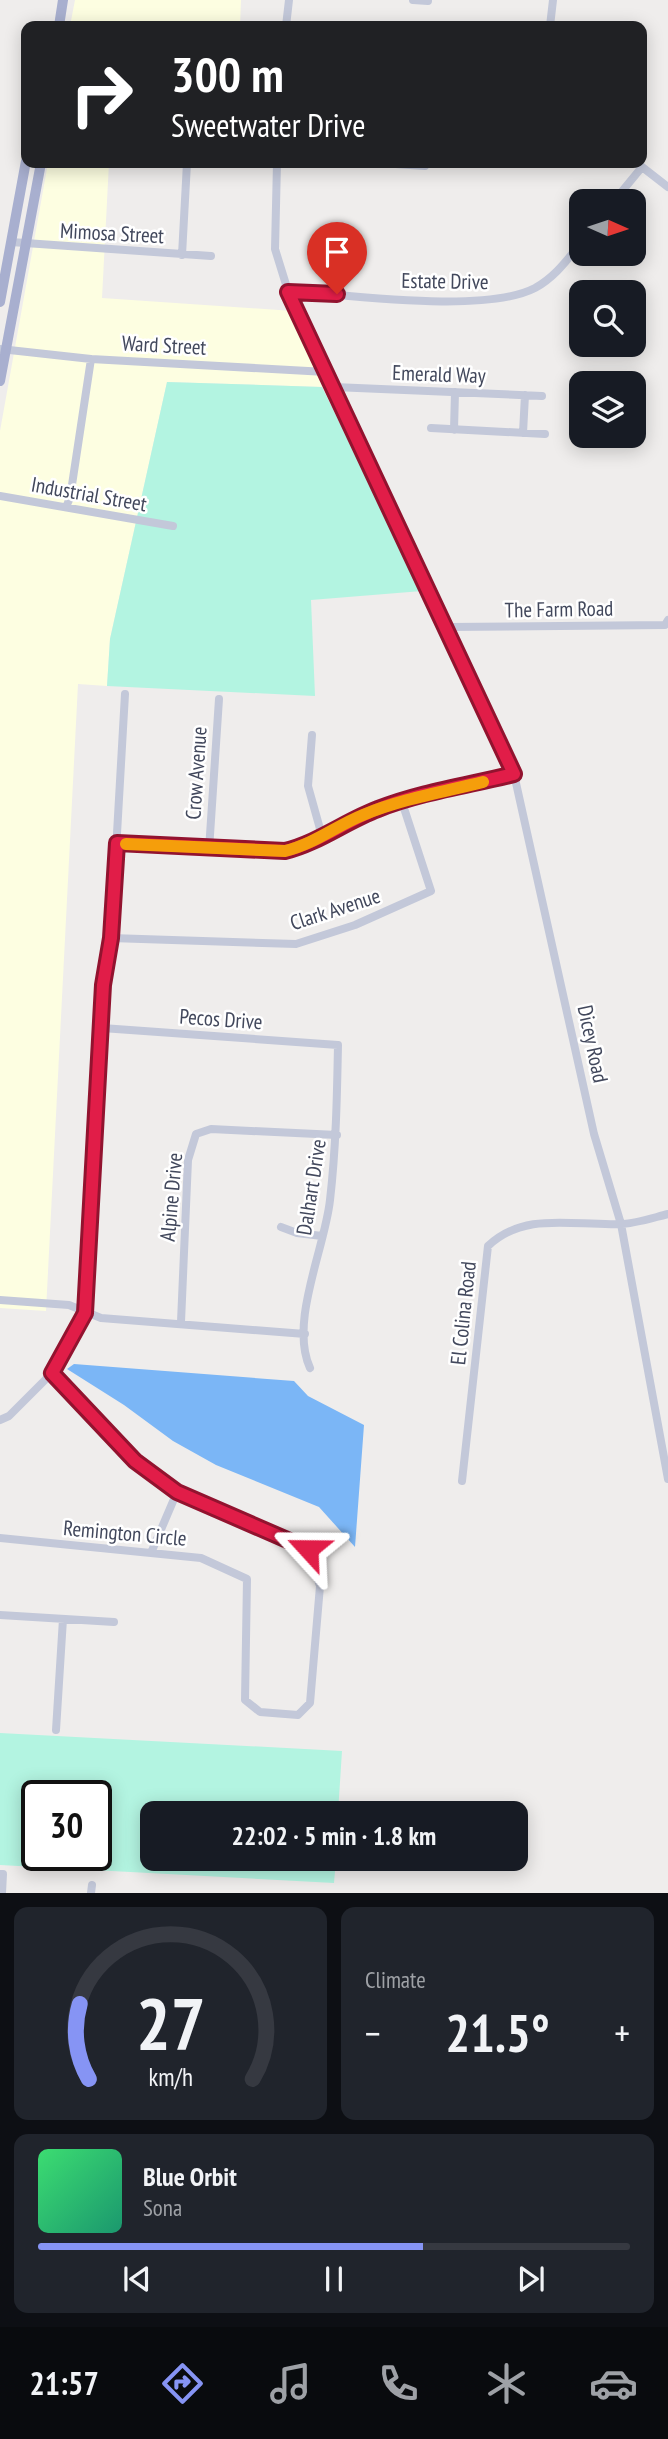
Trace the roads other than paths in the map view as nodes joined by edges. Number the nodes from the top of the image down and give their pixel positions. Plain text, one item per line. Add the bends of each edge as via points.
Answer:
1 (63, 0) edge
2 (289, 0) edge
3 (412, 0) edge
4 (553, 0) edge
5 (428, 1) edge
6 (60, 21) edge
7 (287, 21) edge
8 (551, 21) edge
9 (25, 168) edge
10 (40, 168) edge
11 (187, 168) edge
12 (277, 168) edge
13 (638, 168) edge
14 (644, 168) edge
15 (668, 187) edge
16 (623, 189) edge
17 (11, 242) junction
18 (25, 245) junction
19 (182, 255) junction
20 (211, 256) dead end
21 (569, 258) edge
22 (288, 292) junction
23 (0, 302) edge
24 (3, 349) edge
25 (91, 359) junction
26 (326, 372) junction
27 (0, 381) edge
28 (334, 387) junction
29 (455, 392) junction
30 (525, 395) junction
31 (542, 396) dead end
32 (431, 428) dead end
33 (454, 430) junction
34 (523, 433) junction
35 (545, 435) dead end
36 (0, 496) edge
37 (66, 507) junction
38 (173, 526) dead end
39 (668, 620) edge
40 (448, 627) junction
41 (125, 694) dead end
42 (219, 699) dead end
43 (312, 735) dead end
44 (514, 774) junction
45 (402, 802) junction
46 (322, 836) junction
47 (117, 843) junction
48 (209, 850) junction
49 (111, 938) junction
50 (102, 1028) junction
51 (338, 1045) joint
52 (337, 1135) junction
53 (668, 1214) edge
54 (621, 1224) junction
55 (281, 1227) dead end
56 (322, 1236) junction
57 (0, 1300) edge
58 (85, 1313) junction
59 (181, 1322) junction
60 (305, 1334) junction
61 (310, 1368) dead end
62 (52, 1373) junction
63 (0, 1420) edge
64 (668, 1479) edge
65 (462, 1481) dead end
66 (177, 1492) junction
67 (0, 1538) edge
68 (151, 1553) junction
69 (0, 1615) edge
70 (63, 1619) junction
71 (114, 1622) dead end
72 (56, 1730) dead end
73 (1, 1874) edge
74 (2, 1893) edge

1 - 6 main road
2 - 7 street
3 - 5 street
4 - 8 street
9 - 17 main road
10 - 18 main road
11 - 19 street
12 - 22 street, Dicey Road via 275,249
13 - 16 street
14 - 15 street
17 - 18 street, Mimosa Street
17 - 23 main road
18 - 19 street, Mimosa Street
18 - 24 main road
19 - 20 street, Mimosa Street
21 - 22 street, Estate Drive via 535,288 485,302
22 - 26 street, Dicey Road
24 - 25 street, Ward Street
24 - 27 main road
25 - 26 street, Ward Street
25 - 37 street
26 - 28 street, Dicey Road
28 - 29 street, Emerald Way
28 - 40 street, Dicey Road
29 - 30 street, Emerald Way
29 - 33 street
30 - 31 street, Emerald Way
30 - 34 street
32 - 33 street
33 - 34 street
34 - 35 street
36 - 37 street, Industrial Street
37 - 38 street, Industrial Street
39 - 40 street, The Farm Road via 665,625
40 - 44 street, Dicey Road
41 - 47 street
42 - 48 street, Crow Avenue
43 - 46 street via 308,786
44 - 45 street
44 - 54 street, Dicey Road via 594,1134
45 - 46 street via 359,816
45 - 49 street, Clark Avenue via 431,891 355,925 296,944
46 - 48 street via 285,851
47 - 48 street
47 - 49 street
49 - 50 street
50 - 51 street, Pecos Drive
50 - 58 street
51 - 52 street, Dalhart Drive
52 - 56 street, Dalhart Drive
52 - 59 street, Alpine Drive via 211,1129 196,1134 188,1160
53 - 54 street, El Colina Road
54 - 64 street, Dicey Road
54 - 65 street, El Colina Road via 534,1222 503,1232 488,1246
55 - 56 street
56 - 60 street, Dalhart Drive via 308,1293
57 - 58 street via 69,1305
58 - 59 street via 100,1318
58 - 62 street
59 - 60 street
60 - 61 street, Dalhart Drive
62 - 63 street
62 - 66 street, Remington Circle via 135,1461
66 - 68 street
66 - 68 street, Remington Circle via 308,1549 320,1586 310,1703 298,1715 260,1712 245,1700 247,1579 201,1558
67 - 68 street, Remington Circle
69 - 70 street
70 - 71 street
70 - 72 street
73 - 74 street

